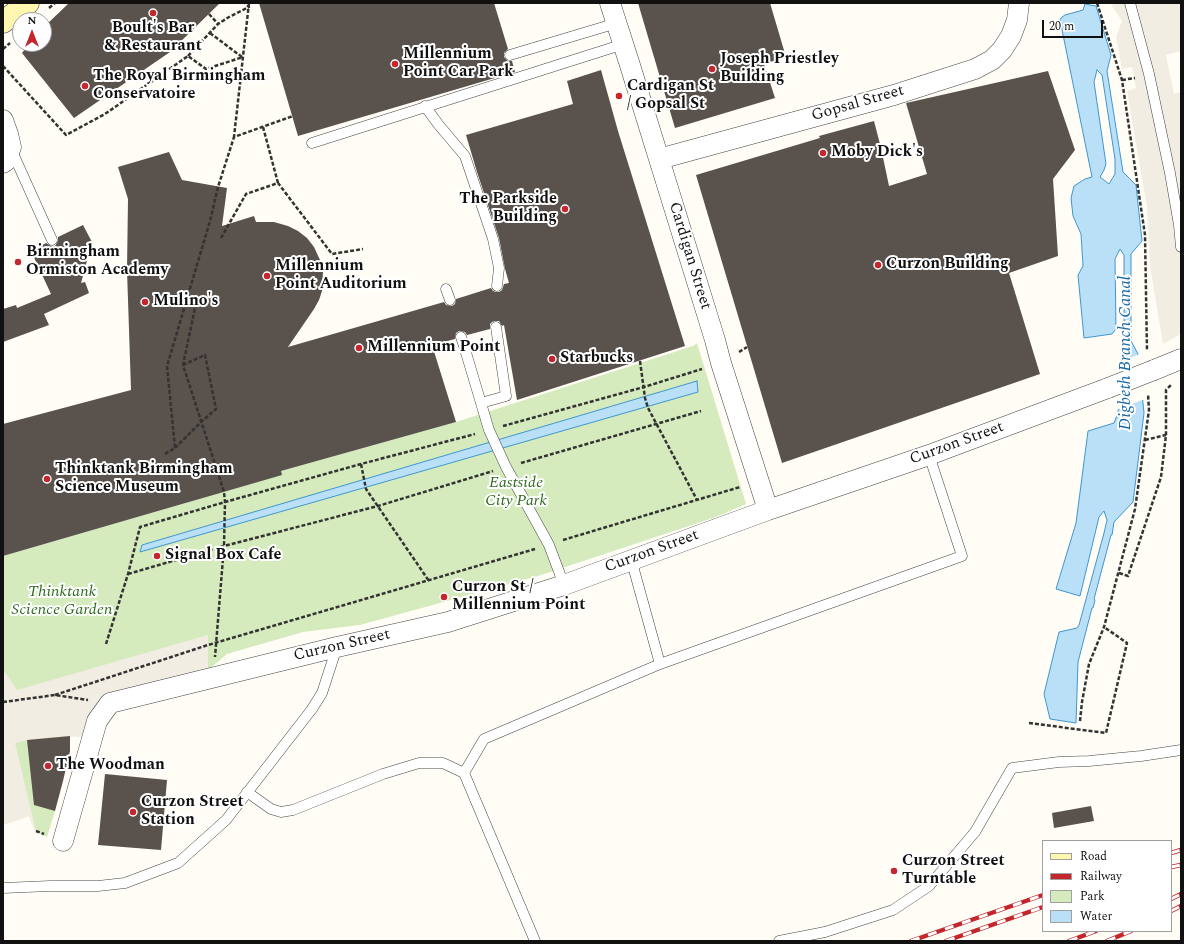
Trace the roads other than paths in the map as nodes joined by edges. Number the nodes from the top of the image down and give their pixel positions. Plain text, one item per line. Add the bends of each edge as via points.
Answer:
1 (610, 3) edge
2 (1019, 3) edge
3 (1130, 3) edge
4 (27, 4) edge
5 (3, 22) edge
6 (617, 23) junction
7 (3, 33) edge
8 (624, 44) junction
9 (510, 55) dead end
10 (425, 106) junction
11 (3, 120) edge
12 (312, 143) dead end
13 (7, 155) edge
14 (659, 159) junction
15 (52, 240) dead end
16 (1181, 247) edge
17 (497, 286) dead end
18 (446, 289) dead end
19 (450, 300) dead end
20 (496, 327) dead end
21 (461, 337) dead end
22 (1181, 359) edge
23 (481, 403) junction
24 (929, 455) junction
25 (768, 510) junction
26 (631, 559) junction
27 (564, 585) junction
28 (337, 647) junction
29 (660, 664) junction
30 (1181, 750) edge
31 (464, 773) junction
32 (247, 792) junction
33 (62, 841) dead end
34 (3, 888) edge
35 (535, 941) edge
36 (779, 941) edge

1 - 6 street, Cardigan Street
2 - 14 street, Gopsal Street via 1015,26 1002,50 992,60 975,68 894,95
3 - 16 lane via 1149,74 1170,173
4 - 5 main road
4 - 7 street
6 - 8 street, Cardigan Street
6 - 9 lane
8 - 10 lane via 500,80
8 - 14 street, Cardigan Street
10 - 12 lane
10 - 17 lane via 465,156 493,239 499,268
11 - 13 street via 8,134
13 - 15 lane
14 - 25 street, Cardigan Street
18 - 19 lane
20 - 23 lane via 506,396
21 - 23 lane
22 - 24 street, Curzon Street, bridge
23 - 27 lane via 499,452 549,545
24 - 25 street, Curzon Street
24 - 29 lane via 962,556
25 - 26 street, Curzon Street
26 - 27 street, Curzon Street
26 - 29 lane
27 - 28 street, Curzon Street via 448,622
28 - 32 lane via 322,693
28 - 33 street, Curzon Street via 110,704 97,721
29 - 31 lane via 484,740
30 - 36 lane via 1012,768 975,832 929,886 893,910 826,932
31 - 32 lane via 443,763 419,763 281,812 271,809
31 - 35 lane
32 - 34 lane via 226,820 178,863 125,883

